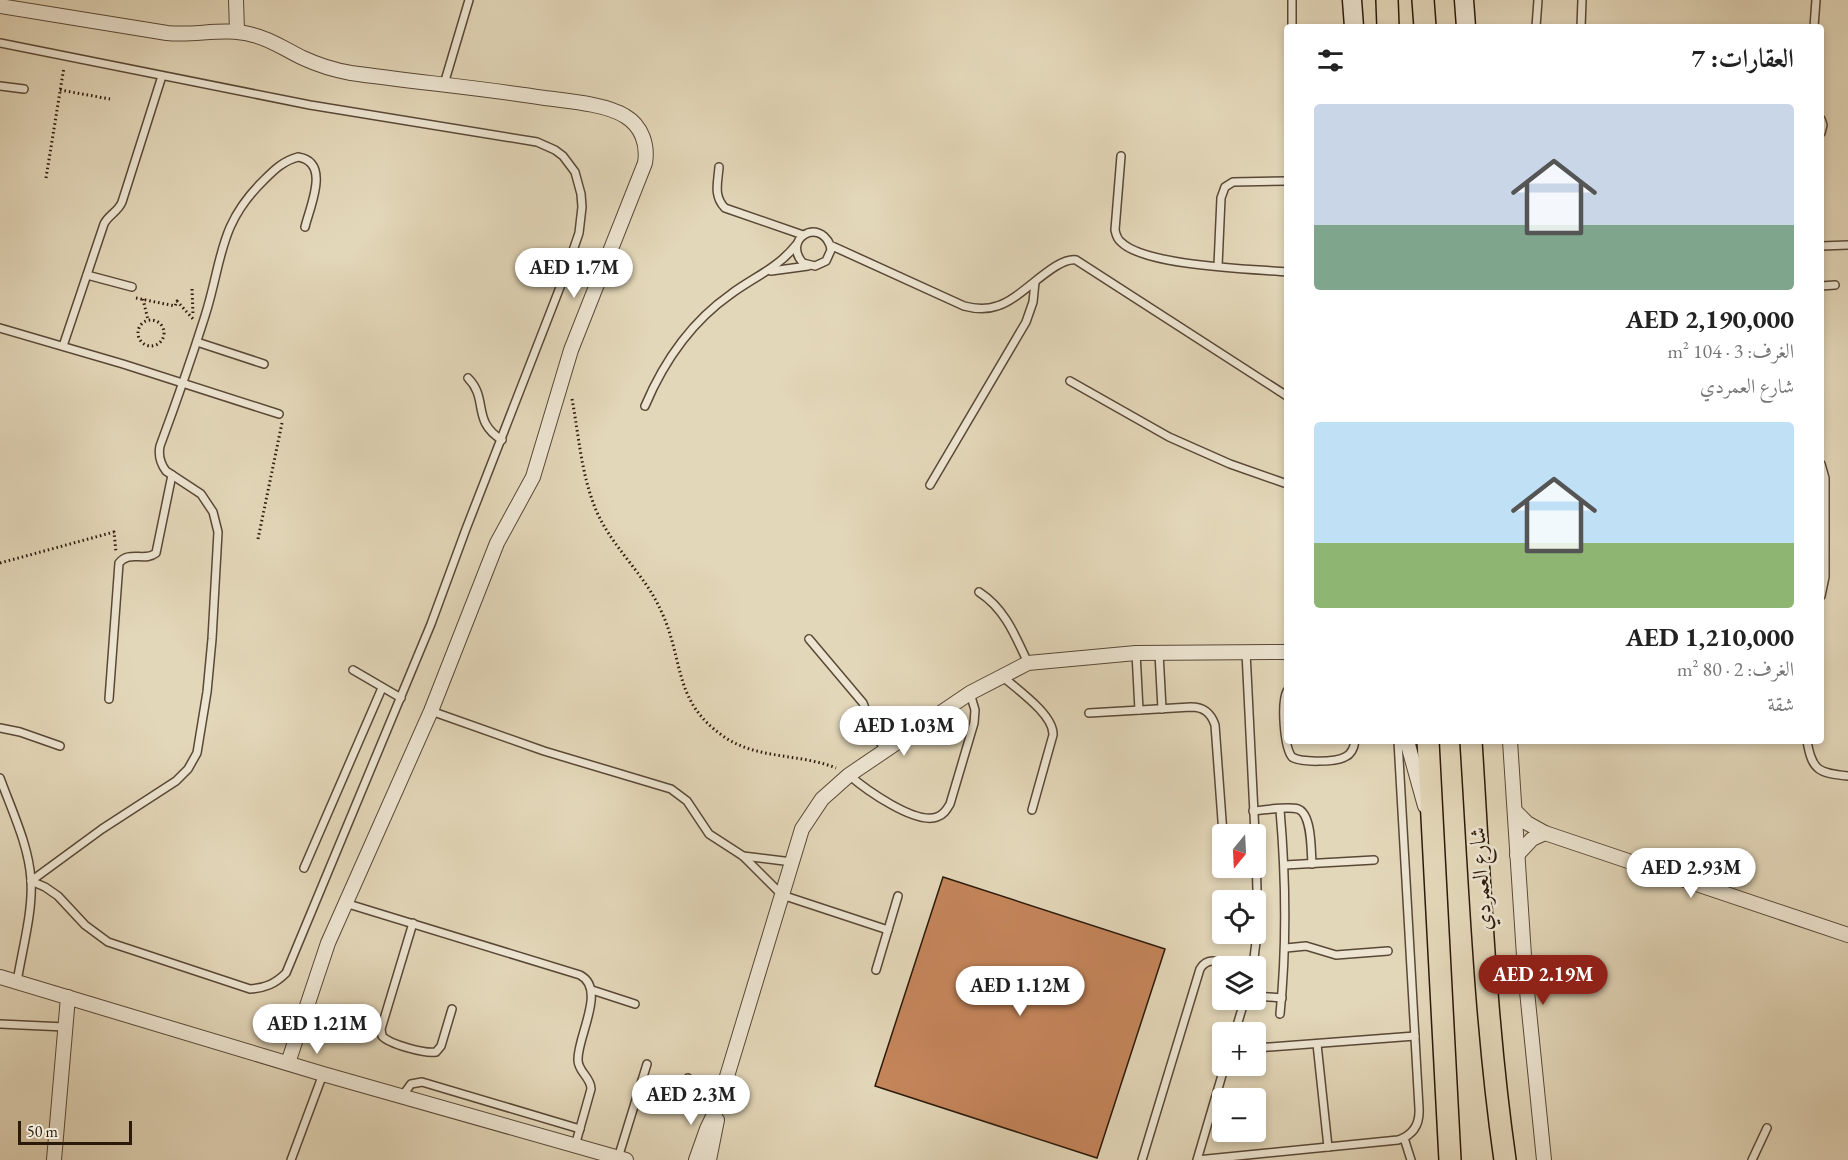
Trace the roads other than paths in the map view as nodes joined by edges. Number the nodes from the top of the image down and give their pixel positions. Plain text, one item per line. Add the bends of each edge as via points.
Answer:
1 (236, 0) edge
2 (469, 0) edge
3 (1292, 0) edge
4 (1352, 0) edge
5 (1387, 0) edge
6 (1423, 0) edge
7 (1464, 0) edge
8 (1538, 0) edge
9 (1582, 0) edge
10 (1816, 0) edge
11 (0, 6) edge
12 (1292, 24) edge
13 (1354, 24) edge
14 (1388, 24) edge
15 (1425, 24) edge
16 (1466, 24) edge
17 (1536, 24) edge
18 (1581, 24) edge
19 (1814, 24) edge
20 (237, 31) junction
21 (0, 43) edge
22 (162, 76) junction
23 (444, 84) junction
24 (0, 86) edge
25 (24, 89) dead end
26 (1121, 156) dead end
27 (719, 167) dead end
28 (1284, 181) edge
29 (305, 227) dead end
30 (803, 235) junction
31 (797, 244) junction
32 (830, 244) junction
33 (1848, 245) edge
34 (1824, 246) edge
35 (809, 266) junction
36 (1218, 266) junction
37 (769, 271) junction
38 (1284, 272) edge
39 (87, 275) junction
40 (1035, 282) junction
41 (1835, 285) dead end
42 (132, 286) road end
43 (1824, 286) edge
44 (0, 328) edge
45 (197, 342) junction
46 (63, 346) junction
47 (264, 364) dead end
48 (468, 378) dead end
49 (1070, 381) dead end
50 (183, 383) junction
51 (1284, 394) edge
52 (645, 406) dead end
53 (279, 414) road end
54 (502, 440) junction
55 (172, 475) junction
56 (1284, 483) edge
57 (930, 485) dead end
58 (1824, 532) edge
59 (1824, 582) edge
60 (979, 592) dead end
61 (809, 639) dead end
62 (1246, 652) junction
63 (1284, 652) edge
64 (1159, 653) junction
65 (1137, 654) junction
66 (1028, 663) junction
67 (353, 670) dead end
68 (1003, 677) junction
69 (382, 688) junction
70 (970, 693) junction
71 (401, 698) junction
72 (109, 699) dead end
73 (1162, 709) junction
74 (1139, 710) junction
75 (431, 711) junction
76 (1089, 713) dead end
77 (0, 728) edge
78 (1287, 744) edge
79 (1354, 744) edge
80 (1398, 744) edge
81 (1408, 744) edge
82 (1428, 744) edge
83 (1471, 744) edge
84 (1510, 744) edge
85 (1807, 744) edge
86 (60, 746) dead end
87 (886, 750) junction
88 (849, 775) junction
89 (1848, 776) edge
90 (0, 778) edge
91 (1032, 810) dead end
92 (1280, 810) junction
93 (1515, 810) junction
94 (1254, 811) junction
95 (1222, 824) edge
96 (1255, 824) edge
97 (1433, 831) junction
98 (1545, 833) junction
99 (1517, 855) junction
100 (743, 856) junction
101 (1374, 860) dead end
102 (792, 862) junction
103 (1312, 864) junction
104 (1285, 865) junction
105 (304, 868) dead end
106 (1257, 878) edge
107 (32, 881) junction
108 (782, 895) junction
109 (898, 896) dead end
110 (345, 903) junction
111 (413, 923) junction
112 (888, 930) junction
113 (1848, 935) edge
114 (1286, 948) junction
115 (1388, 951) dead end
116 (1254, 956) edge
117 (1212, 961) edge
118 (876, 970) dead end
119 (0, 977) edge
120 (17, 982) junction
121 (592, 990) junction
122 (68, 997) junction
123 (1266, 997) edge
124 (1282, 998) junction
125 (635, 1004) dead end
126 (452, 1010) dead end
127 (1280, 1014) dead end
128 (0, 1024) edge
129 (65, 1027) junction
130 (1415, 1036) junction
131 (1317, 1044) junction
132 (1266, 1047) edge
133 (288, 1063) junction
134 (647, 1064) dead end
135 (323, 1074) junction
136 (1222, 1076) edge
137 (688, 1078) dead end
138 (642, 1080) junction
139 (683, 1094) junction
140 (404, 1095) junction
141 (679, 1106) dead end
142 (718, 1106) junction
143 (1767, 1128) dead end
144 (580, 1130) junction
145 (1404, 1138) junction
146 (575, 1146) junction
147 (1328, 1147) junction
148 (622, 1159) edge
149 (54, 1160) edge
150 (291, 1160) edge
151 (696, 1160) edge
152 (709, 1160) edge
153 (1142, 1160) edge
154 (1197, 1160) edge
155 (1411, 1160) edge
156 (1450, 1160) edge
157 (1505, 1160) edge
158 (1544, 1160) edge
159 (1752, 1160) edge

1 - 20 street
2 - 23 lane
3 - 12 lane
4 - 13 street
5 - 14 main road
6 - 15 main road
7 - 16 street
8 - 17 lane
9 - 18 lane
10 - 19 lane
11 - 20 street via 174,33
20 - 23 street via 265,38 334,69
21 - 22 lane
22 - 39 lane via 122,202 104,224
22 - 54 lane via 537,142 563,156 575,171 580,187 579,233
23 - 75 street via 561,100 626,116 639,129 646,154 563,374 533,477 497,543
24 - 25 lane
26 - 36 lane via 1115,230 1119,240 1127,247 1157,257
27 - 30 lane via 717,194 725,208
28 - 36 lane via 1233,182 1225,187 1221,198
29 - 45 lane via 317,177 314,165 298,158 273,170 238,210 224,241
30 - 31 lane
30 - 32 lane via 819,232
31 - 35 lane via 798,258
31 - 37 lane
32 - 35 lane via 826,261
32 - 40 lane via 976,309 999,306
33 - 34 lane
35 - 37 lane
36 - 38 lane
37 - 52 lane via 729,295 694,326 666,363
39 - 42 lane
39 - 46 lane
40 - 51 lane via 1063,262 1076,260
40 - 57 lane via 1026,322
41 - 43 lane
44 - 46 lane
45 - 47 lane
45 - 50 lane
46 - 50 lane
48 - 54 lane via 478,393 483,420
49 - 56 lane via 1169,437
50 - 53 lane
50 - 55 lane via 159,453 162,466
54 - 71 lane
55 - 72 lane via 156,553 119,562
55 - 107 lane via 208,502 218,532 207,692 197,753 176,781
58 - 59 lane
60 - 66 lane via 1004,615
61 - 87 lane via 863,703 876,737
62 - 63 street
62 - 64 street
62 - 94 lane
64 - 65 street
64 - 73 lane
65 - 66 street
65 - 74 lane
66 - 68 street
67 - 69 lane
68 - 70 street
68 - 91 lane via 1052,726 1053,735
69 - 71 lane
69 - 105 lane
70 - 87 street
70 - 88 lane via 974,723 951,804 943,814 931,818 908,812 876,797
71 - 107 lane via 290,967 274,983 259,989 242,987 115,945 93,931 51,891
73 - 74 lane
73 - 95 lane via 1198,707 1213,719
74 - 76 lane
75 - 100 lane via 544,751 671,789 687,801 709,834
75 - 110 street
77 - 86 lane
78 - 79 lane via 1292,757 1300,761 1341,759
80 - 130 lane
81 - 97 street
82 - 97 main road, شارع العمردي
83 - 157 main road, شارع العمردي via 1489,1011
84 - 93 street
85 - 89 lane via 1817,768
87 - 88 street
88 - 102 street via 807,818
90 - 107 lane
92 - 94 lane
92 - 103 lane via 1299,810 1305,815
92 - 104 lane
93 - 98 street via 1527,823
93 - 99 street
94 - 96 lane
97 - 156 main road, شارع العمردي
98 - 99 street via 1532,839
98 - 113 street
99 - 158 street via 1529,1028
100 - 102 lane
100 - 108 lane
101 - 103 lane
102 - 108 street
103 - 104 lane
104 - 114 lane
106 - 116 lane
107 - 120 lane
108 - 112 lane
108 - 142 street
109 - 112 lane
110 - 111 lane
110 - 133 street via 313,983
111 - 121 lane via 580,975
111 - 126 lane via 381,1036 428,1053 436,1052
112 - 118 lane
114 - 115 lane via 1306,946 1336,955
114 - 124 lane
117 - 153 lane via 1200,969
119 - 120 street
120 - 122 street
121 - 125 lane
121 - 144 lane via 578,1057 591,1084
122 - 129 street
122 - 133 street
123 - 124 lane
124 - 127 lane
128 - 129 lane
129 - 149 street
130 - 131 lane
130 - 145 lane via 1419,1120 1414,1131
131 - 132 lane
131 - 147 lane
133 - 135 street
134 - 138 lane
135 - 140 street
135 - 150 lane
136 - 154 lane
137 - 139 lane
138 - 139 lane
138 - 148 lane
139 - 141 lane
140 - 144 lane via 418,1081
140 - 146 street
142 - 151 street
142 - 152 street
143 - 159 lane
144 - 146 lane
145 - 147 lane
145 - 155 lane
146 - 148 street
147 - 154 lane

